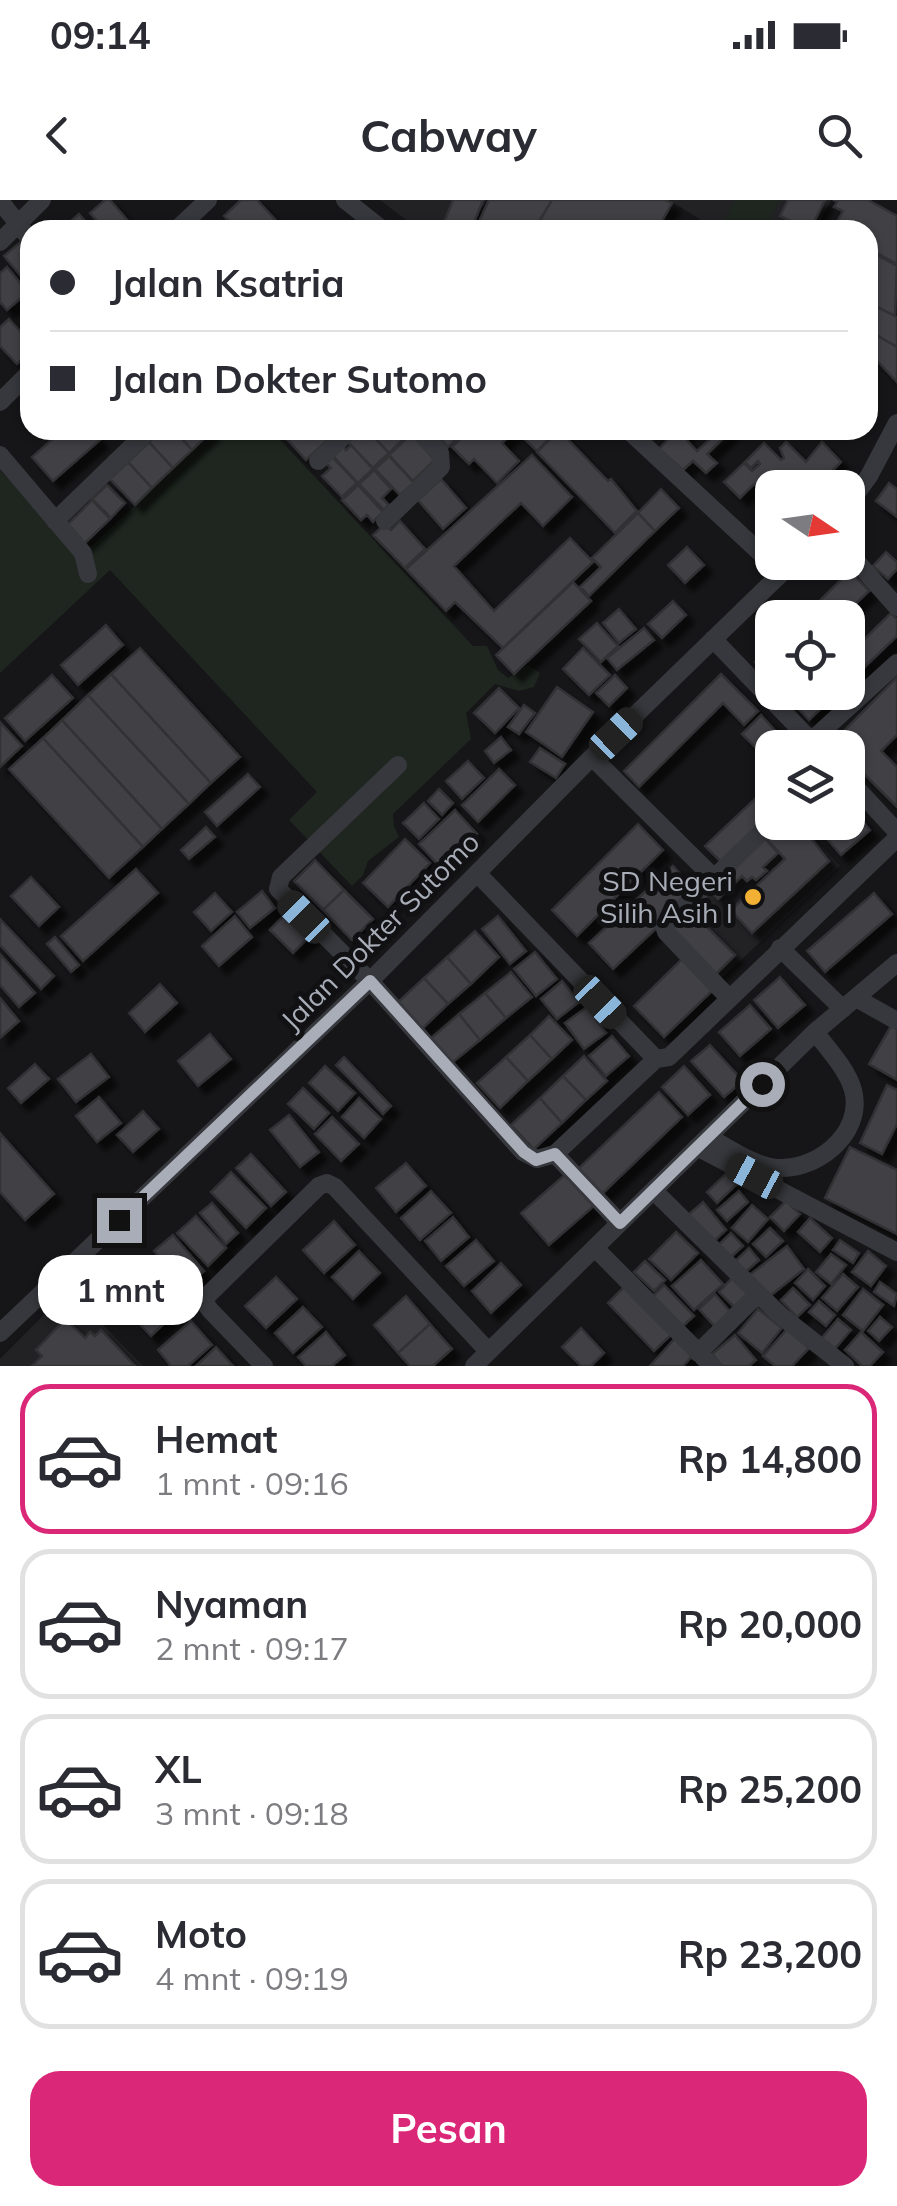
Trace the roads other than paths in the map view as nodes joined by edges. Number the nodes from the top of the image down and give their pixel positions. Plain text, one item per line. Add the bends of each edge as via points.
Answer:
1 (208, 200) edge
2 (345, 200) edge
3 (0, 202) edge
4 (187, 220) edge
5 (370, 220) edge
6 (20, 227) edge
7 (20, 382) edge
8 (0, 402) edge
9 (897, 423) edge
10 (139, 440) edge
11 (340, 440) edge
12 (428, 440) edge
13 (640, 440) edge
14 (0, 455) edge
15 (318, 462) dead end
16 (865, 482) edge
17 (385, 520) dead end
18 (55, 521) junction
19 (755, 540) edge
20 (865, 571) edge
21 (88, 574) dead end
22 (774, 580) edge
23 (897, 607) edge
24 (713, 639) junction
25 (897, 663) edge
26 (801, 730) edge
27 (828, 730) edge
28 (592, 757) junction
29 (398, 766) dead end
30 (865, 798) edge
31 (897, 835) edge
32 (755, 838) edge
33 (478, 874) junction
34 (713, 877) junction
35 (780, 948) junction
36 (897, 962) edge
37 (370, 981) junction
38 (729, 998) junction
39 (850, 1004) junction
40 (897, 1022) edge
41 (815, 1032) junction
42 (656, 1059) junction
43 (703, 1142) junction
44 (555, 1154) junction
45 (773, 1168) junction
46 (654, 1191) junction
47 (620, 1223) junction
48 (897, 1241) edge
49 (595, 1248) junction
50 (897, 1252) edge
51 (758, 1294) junction
52 (0, 1333) edge
53 (488, 1351) junction
54 (705, 1360) edge
55 (264, 1366) edge
56 (474, 1366) edge
57 (845, 1366) edge

1 - 4 street
2 - 5 street
3 - 6 street
7 - 8 street
9 - 16 street
10 - 18 street
11 - 15 street
12 - 17 street via 440,453 441,467
13 - 19 street
14 - 18 street
18 - 21 street via 83,553
20 - 23 street
22 - 24 street, Jalan Dokter Sutomo
24 - 26 street
24 - 28 street, Jalan Dokter Sutomo
25 - 27 street
28 - 33 street, Jalan Dokter Sutomo
28 - 34 street
29 - 37 street via 277,885
30 - 31 street
31 - 35 street
32 - 34 street
33 - 37 street, Jalan Dokter Sutomo
33 - 42 street
34 - 38 street via 664,929
35 - 38 street
35 - 39 street
36 - 39 street
37 - 44 street via 528,1156
37 - 52 street, Jalan Dokter Sutomo
38 - 42 street via 668,1058
39 - 40 street
39 - 41 street
41 - 43 street
41 - 45 street via 850,1083 853,1114 840,1139 815,1162
42 - 44 street
43 - 45 street
43 - 46 street
43 - 50 street
44 - 47 street
45 - 48 street
46 - 47 street
46 - 51 street
47 - 49 street
49 - 53 street
49 - 54 street
51 - 54 street
51 - 57 street
53 - 55 street via 327,1183 206,1296 210,1310
53 - 56 street

